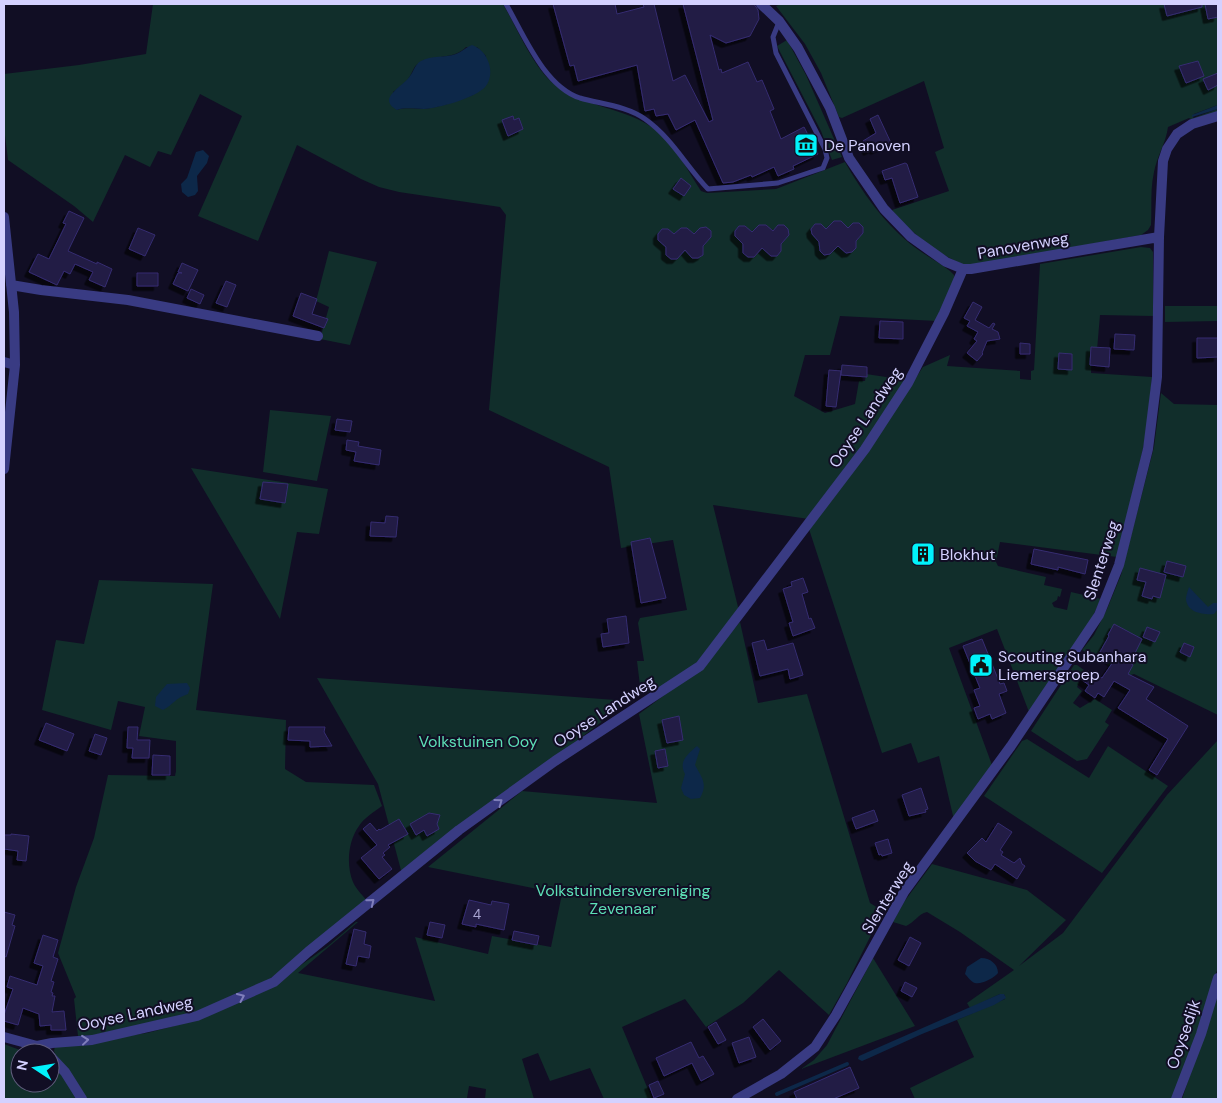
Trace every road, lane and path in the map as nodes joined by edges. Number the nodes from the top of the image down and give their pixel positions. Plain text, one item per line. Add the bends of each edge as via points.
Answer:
1 (506, 4) edge
2 (764, 5) edge
3 (779, 21) junction
4 (1218, 116) edge
5 (4, 217) edge
6 (1159, 237) junction
7 (963, 269) junction
8 (11, 285) junction
9 (318, 336) dead end
10 (4, 362) edge
11 (15, 365) junction
12 (4, 469) edge
13 (1218, 978) edge
14 (4, 1037) edge
15 (26, 1043) edge
16 (52, 1043) edge
17 (60, 1066) edge
18 (82, 1099) edge
19 (737, 1099) edge
20 (1176, 1099) edge

1 - 3 lane via 554,82 579,97 643,117 664,134 708,189 778,184 823,168 827,158 825,149 776,53 773,37
2 - 3 street, Panovenweg
3 - 7 street, Panovenweg via 816,79 849,158 884,209 911,237 946,262
4 - 6 street, Slenterweg via 1192,124 1177,134 1167,149 1161,174
5 - 8 street
6 - 7 street, Panovenweg
6 - 19 street, Slenterweg via 1157,377 1148,450 1119,565 1099,615 1011,746 904,892 836,1016 815,1047 782,1074
16 -> 7 street, Ooyse Landweg via 92,1040 197,1016 274,982 459,830 555,761 700,666 865,449 908,383
8 - 9 street via 136,302
8 - 11 street
10 - 11 street
11 - 12 street
13 - 20 street, Ooysedijk
14 - 15 street
17 - 18 street

